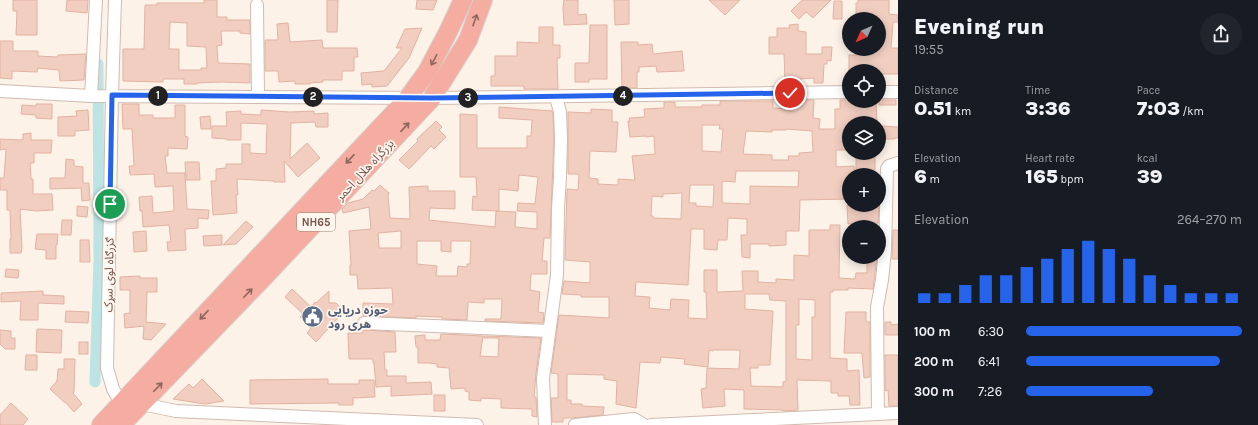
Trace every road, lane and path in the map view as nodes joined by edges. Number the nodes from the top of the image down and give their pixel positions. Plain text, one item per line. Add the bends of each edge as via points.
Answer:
1 (96, 0) edge
2 (115, 0) edge
3 (463, 0) edge
4 (483, 0) edge
5 (257, 5) dead end
6 (0, 91) edge
7 (842, 92) edge
8 (886, 92) edge
9 (898, 92) edge
10 (108, 95) junction
11 (91, 96) junction
12 (556, 96) junction
13 (258, 97) junction
14 (408, 98) junction
15 (432, 98) junction
16 (898, 163) edge
17 (364, 323) dead end
18 (548, 331) junction
19 (121, 404) junction
20 (142, 404) junction
21 (898, 413) edge
22 (878, 414) junction
23 (101, 425) edge
24 (122, 425) edge
25 (477, 425) edge
26 (545, 425) edge
27 (574, 425) edge
28 (644, 425) edge
29 (651, 425) edge

1 - 11 street
2 - 10 street, ګزرګاه لوی سړک
3 -> 14 highway, بزرگراه هلال احمر / NH65 via 427,72
15 -> 4 highway, بزرگراه هلال احمر / NH65 via 468,40
5 - 13 street
6 - 11 street
7 - 12 street
8 - 9 street
10 - 11 street
10 - 13 street
10 - 19 street, ګزرګاه لوی سړک via 107,368 113,389
12 - 15 street
12 - 18 street via 560,112 561,138 557,275
13 - 14 street
14 - 15 street
14 -> 19 highway, بزرگراه هلال احمر / NH65
20 -> 15 highway, بزرگراه هلال احمر / NH65
16 - 22 street via 887,169 886,250 877,307
17 - 18 street
18 - 26 street via 543,378
19 - 23 highway, بزرگراه هلال احمر / NH65
20 - 24 highway, بزرگراه هلال احمر / NH65
20 - 25 street via 176,411
21 - 22 street
22 - 29 street
27 - 28 street via 634,419

